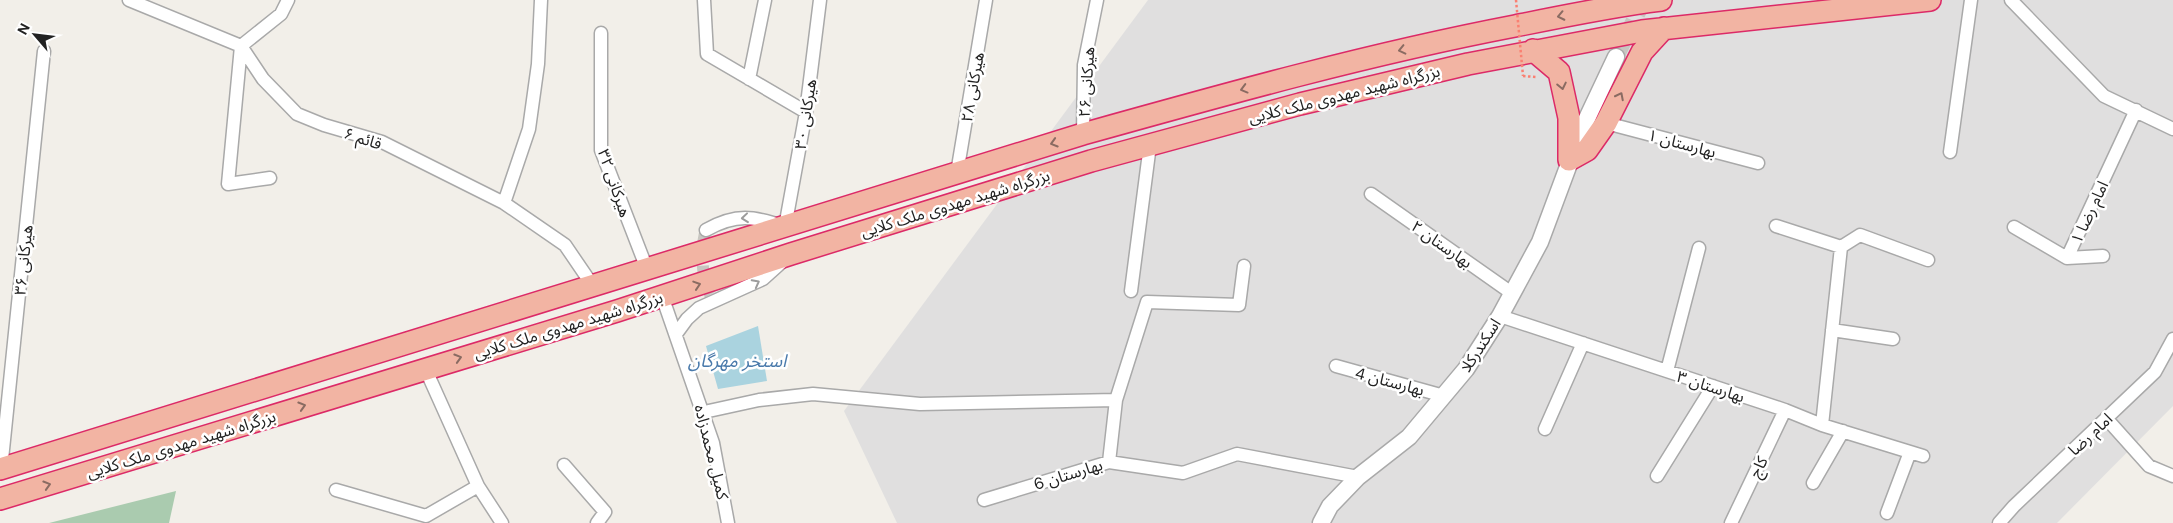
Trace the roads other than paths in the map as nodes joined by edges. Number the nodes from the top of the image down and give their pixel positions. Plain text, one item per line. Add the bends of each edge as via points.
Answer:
1 (129, 0) edge
2 (288, 0) edge
3 (541, 0) edge
4 (704, 0) edge
5 (765, 0) edge
6 (820, 0) edge
7 (986, 0) edge
8 (1097, 0) edge
9 (1661, 0) edge
10 (1930, 0) edge
11 (1971, 0) edge
12 (2011, 0) edge
13 (1594, 6) edge
14 (1664, 28) junction
15 (601, 33) dead end
16 (241, 46) junction
17 (1533, 50) junction
18 (44, 51) dead end
19 (1616, 57) tunnel mouth
20 (749, 79) junction
21 (2136, 110) junction
22 (806, 112) junction
23 (1606, 123) junction
24 (2173, 129) edge
25 (1083, 134) junction
26 (1150, 145) junction
27 (1950, 152) dead end
28 (1569, 160) junction
29 (1758, 163) dead end
30 (957, 173) junction
31 (270, 178) dead end
32 (1371, 194) dead end
33 (504, 203) junction
34 (785, 226) junction
35 (1776, 226) dead end
36 (2014, 227) dead end
37 (706, 230) dead end
38 (1841, 247) junction
39 (1699, 248) dead end
40 (791, 254) junction
41 (2103, 256) dead end
42 (2067, 258) junction
43 (1928, 260) dead end
44 (1244, 266) dead end
45 (647, 269) junction
46 (593, 286) junction
47 (1131, 291) dead end
48 (1513, 294) junction
49 (662, 296) junction
50 (1500, 316) junction
51 (1832, 330) junction
52 (676, 334) junction
53 (1894, 339) dead end
54 (2173, 339) edge
55 (1583, 344) junction
56 (1336, 366) dead end
57 (425, 368) junction
58 (1667, 371) junction
59 (1713, 386) junction
60 (1444, 396) junction
61 (1116, 400) junction
62 (1785, 410) junction
63 (704, 412) junction
64 (2106, 418) junction
65 (1822, 425) junction
66 (1545, 429) dead end
67 (1844, 431) junction
68 (1910, 452) junction
69 (1923, 456) dead end
70 (1109, 462) junction
71 (564, 466) dead end
72 (1, 469) edge
73 (1657, 476) dead end
74 (2173, 476) edge
75 (1358, 477) junction
76 (1813, 483) dead end
77 (478, 486) junction
78 (336, 490) dead end
79 (0, 499) edge
80 (984, 500) dead end
81 (1887, 513) dead end
82 (502, 523) edge
83 (597, 523) edge
84 (728, 523) edge
85 (1321, 523) edge
86 (1731, 523) edge
87 (1999, 523) edge

1 - 16 street
2 - 16 street via 282,14
3 - 33 street via 530,129
4 - 20 street via 707,54
5 - 20 street
6 - 22 street, هیرکانی ۳۰
7 - 30 street, هیرکانی ۲۸
8 - 25 street, هیرکانی ۲۶ via 1084,66
9 - 13 highway, بزرگراه شهید مهدوی ملک کلایی
10 - 14 highway, بزرگراه شهید مهدوی ملک کلایی
11 - 27 street
12 - 21 street via 2104,96
13 -> 25 highway, بزرگراه شهید مهدوی ملک کلایی via 1354,61
14 - 17 highway, بزرگراه شهید مهدوی ملک کلایی
23 -> 14 highway via 1642,52
15 - 45 street, هیرکانی ۳۲ via 601,150
16 - 31 street via 228,184
16 - 33 street, قائم ۶ via 263,79 298,114 382,142
17 - 26 highway, بزرگراه شهید مهدوی ملک کلایی via 1319,99
17 -> 28 highway via 1559,72 1569,118
18 - 72 street, هیرکانی ۳۶
19 - 28 street, اسکندرکلا
20 - 22 street
21 - 24 street
21 - 42 street, امام رضا ۱
22 - 34 street, هیرکانی ۳۰
23 - 28 highway via 1587,150
23 - 29 street, بهارستان ۱
25 -> 30 highway, بزرگراه شهید مهدوی ملک کلایی
26 - 40 highway, بزرگراه شهید مهدوی ملک کلایی
26 - 47 street
28 - 48 street, اسکندرکلا via 1540,242
30 - 34 highway, بزرگراه شهید مهدوی ملک کلایی
32 - 48 street, بهارستان ۲
33 - 46 street, قائم ۶ via 564,245
34 -> 37 street via 758,217 724,220
34 - 45 highway, بزرگراه شهید مهدوی ملک کلایی
35 - 38 street
36 - 42 street, امام رضا ۱
38 - 43 street via 1860,235
38 - 51 street
39 - 58 street
49 -> 40 highway, بزرگراه شهید مهدوی ملک کلایی
52 -> 40 street via 699,308 763,280
41 - 42 street
44 - 61 street via 1240,305 1147,302
45 - 46 highway, بزرگراه شهید مهدوی ملک کلایی
46 - 72 highway, بزرگراه شهید مهدوی ملک کلایی
48 - 50 street, اسکندرکلا
49 - 52 street, کمیل محمدزاده
57 -> 49 highway, بزرگراه شهید مهدوی ملک کلایی
50 - 55 street, بهارستان ۳
50 - 60 street, اسکندرکلا via 1466,369
51 - 53 street
51 - 65 street
52 - 63 street, کمیل محمدزاده
54 - 64 street, امام رضا via 2156,372
55 - 58 street, بهارستان ۳
55 - 66 street
56 - 60 street, بهارستان 4
57 - 77 street
79 -> 57 highway, بزرگراه شهید مهدوی ملک کلایی
58 - 59 street, بهارستان ۳
59 - 62 street, بهارستان ۳
59 - 73 street
60 - 75 street, اسکندرکلا via 1409,437
61 - 63 street via 920,404 813,394 759,400
61 - 70 street
62 - 65 street, بهارستان ۳
62 - 86 street, کاج
63 - 84 street, کمیل محمدزاده
64 - 74 street via 2149,466
64 - 87 street, امام رضا
65 - 67 street, بهارستان ۳
67 - 68 street, بهارستان ۳
67 - 76 street
68 - 69 street, بهارستان ۳
68 - 81 street
70 - 75 street, بهارستان 6 via 1183,473 1237,454
70 - 80 street, بهارستان 6
71 - 83 street via 605,512
75 - 85 street, اسکندرکلا via 1330,506
77 - 78 street via 426,516
77 - 82 street

